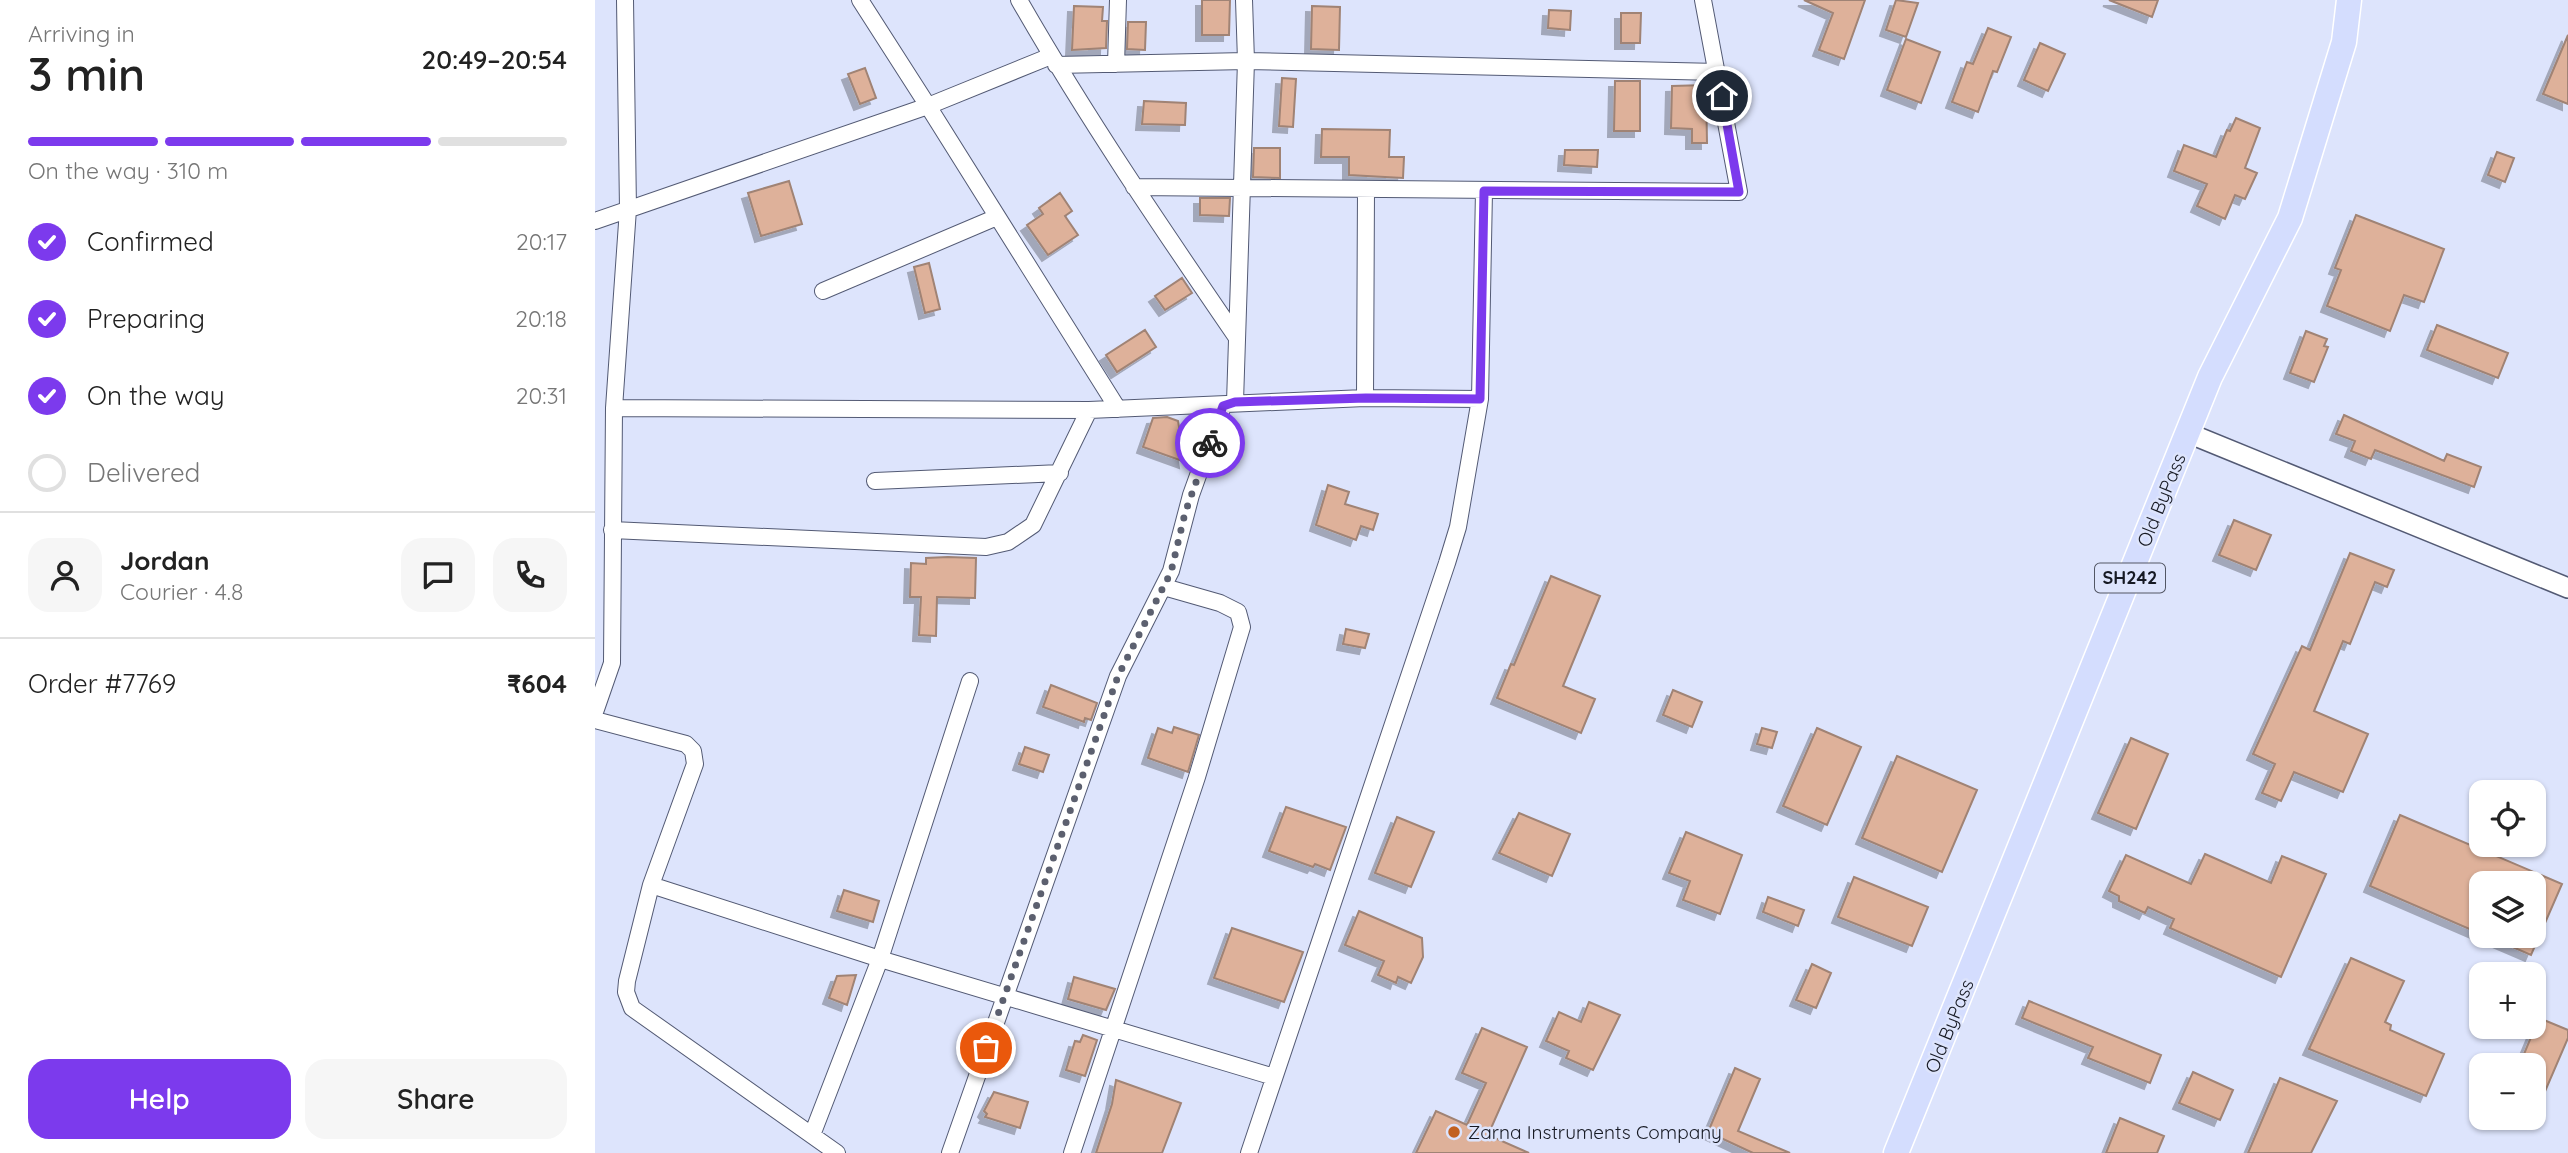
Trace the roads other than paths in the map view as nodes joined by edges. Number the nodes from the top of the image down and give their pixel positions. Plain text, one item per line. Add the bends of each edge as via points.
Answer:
1 (625, 0) edge
2 (860, 0) edge
3 (1019, 0) edge
4 (1118, 0) edge
5 (1244, 0) edge
6 (1703, 0) edge
7 (2349, 0) edge
8 (1053, 60) junction
9 (1246, 61) junction
10 (1116, 64) junction
11 (1718, 72) junction
12 (928, 106) junction
13 (1134, 187) junction
14 (1243, 190) junction
15 (1366, 190) junction
16 (1484, 191) junction
17 (628, 209) junction
18 (997, 217) junction
19 (595, 221) edge
20 (823, 291) dead end
21 (1237, 338) junction
22 (1366, 398) junction
23 (1480, 399) junction
24 (1229, 404) junction
25 (614, 408) junction
26 (1118, 409) junction
27 (1089, 410) junction
28 (2188, 433) junction
29 (1060, 473) junction
30 (874, 481) dead end
31 (612, 530) junction
32 (1164, 587) junction
33 (2568, 588) edge
34 (970, 681) dead end
35 (595, 712) edge
36 (595, 720) edge
37 (651, 885) junction
38 (880, 959) junction
39 (1004, 996) junction
40 (1114, 1028) junction
41 (1274, 1077) junction
42 (812, 1135) junction
43 (837, 1153) edge
44 (950, 1153) edge
45 (1072, 1153) edge
46 (1248, 1153) edge
47 (1895, 1153) edge

1 - 17 street
2 - 12 street
3 - 8 street
4 - 10 street
5 - 9 street
6 - 11 street
7 - 28 main road, Old ByPass / SH242 via 2344,42 2290,218 2210,377
8 - 10 street
8 - 12 street
8 - 13 street
9 - 10 street
9 - 11 street
9 - 14 street
11 - 16 street via 1739,192
12 - 17 street
12 - 18 street
13 - 14 street
13 - 21 street
14 - 15 street
14 - 21 street
15 - 16 street
15 - 22 street
16 - 23 street
17 - 19 street
17 - 25 street
18 - 20 street
18 - 26 street
21 - 24 street
22 - 23 street
22 - 24 street
23 - 41 street via 1458,527
24 - 26 street
24 - 32 street via 1191,495
25 - 27 street
25 - 31 street
26 - 27 street
27 - 29 street
28 - 33 street
28 - 47 main road, Old ByPass / SH242
29 - 30 street
29 - 31 street via 1033,525 1008,542 986,547
31 - 35 street via 612,663
32 - 39 street via 1118,676
32 - 40 street via 1238,612 1242,626
34 - 38 street
36 - 37 street via 686,744 695,756
37 - 38 street
37 - 42 street via 627,981 632,1008
38 - 39 street
38 - 42 street
39 - 40 street
39 - 44 street
40 - 41 street
40 - 45 street
41 - 46 street
42 - 43 street

